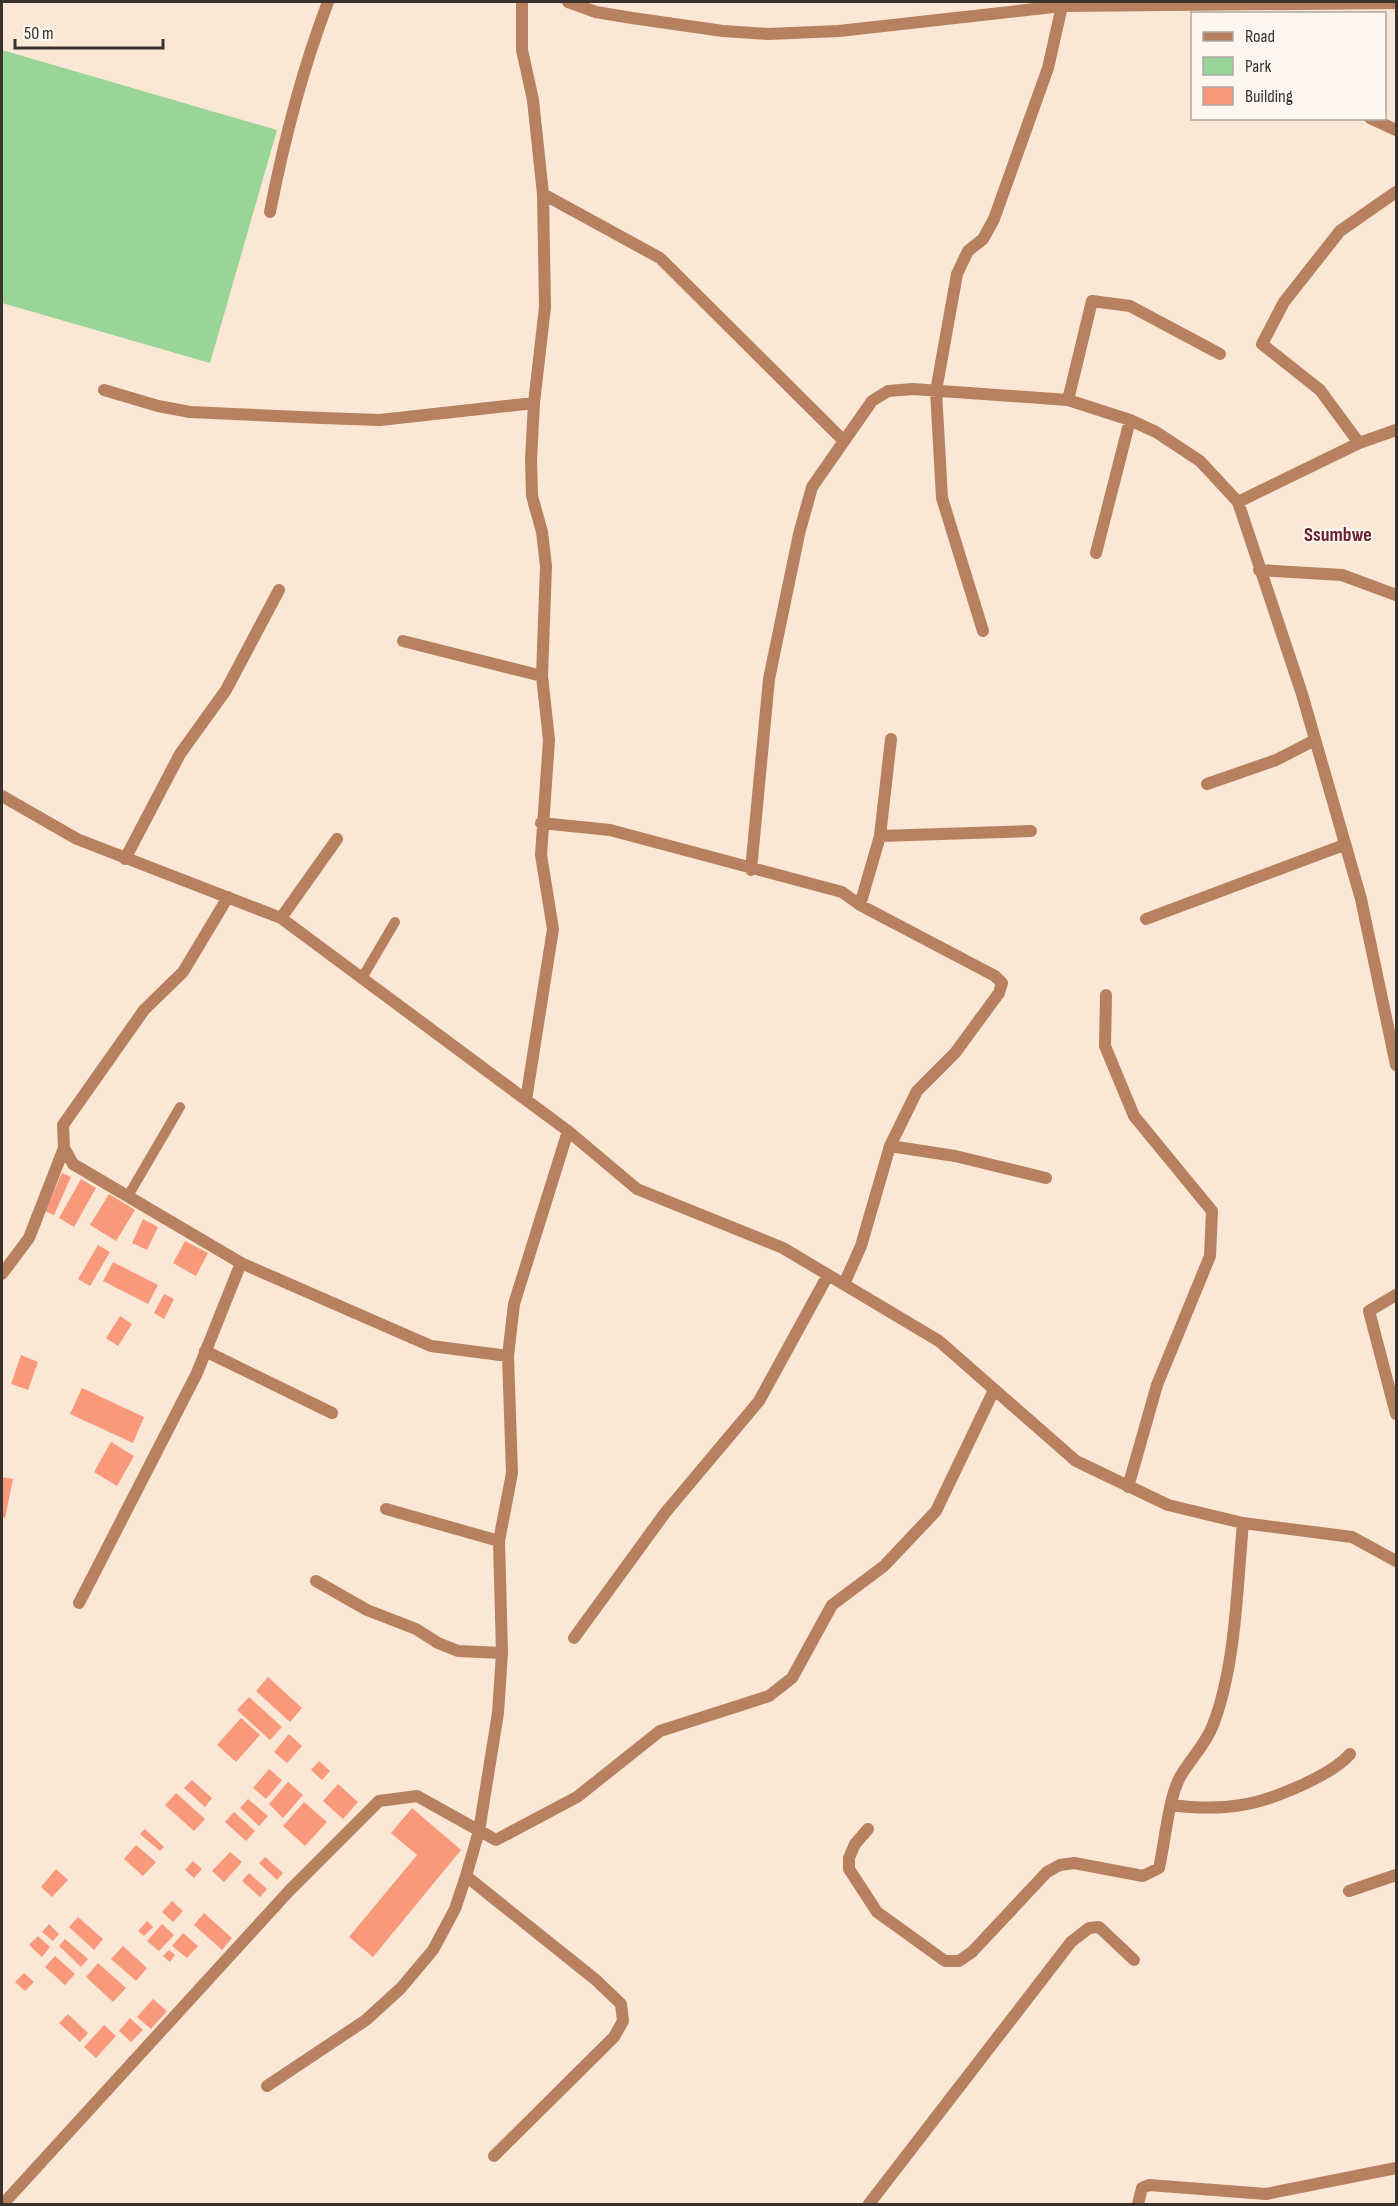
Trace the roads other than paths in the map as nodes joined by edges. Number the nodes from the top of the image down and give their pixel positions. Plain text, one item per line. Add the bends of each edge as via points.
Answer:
1 (328, 2) edge
2 (522, 2) edge
3 (568, 2) edge
4 (1334, 3) edge
5 (1396, 3) edge
6 (1062, 6) junction
7 (1374, 120) edge
8 (1396, 130) edge
9 (1396, 192) edge
10 (543, 194) junction
11 (270, 212) dead end
12 (1220, 354) dead end
13 (104, 390) dead end
14 (936, 391) junction
15 (1068, 400) junction
16 (534, 403) junction
17 (1130, 420) junction
18 (1396, 430) edge
19 (844, 441) junction
20 (1359, 443) junction
21 (1238, 502) junction
22 (1096, 553) dead end
23 (1259, 570) junction
24 (279, 590) dead end
25 (1396, 595) edge
26 (983, 631) dead end
27 (403, 641) dead end
28 (542, 676) junction
29 (891, 739) dead end
30 (1315, 740) junction
31 (1207, 784) dead end
32 (2, 796) edge
33 (541, 823) junction
34 (1031, 831) dead end
35 (880, 836) junction
36 (337, 839) dead end
37 (1344, 845) junction
38 (125, 858) junction
39 (751, 870) junction
40 (228, 897) junction
41 (860, 905) junction
42 (281, 918) junction
43 (1146, 919) dead end
44 (395, 922) dead end
45 (362, 978) junction
46 (1106, 995) dead end
47 (1396, 1065) edge
48 (526, 1100) junction
49 (180, 1107) dead end
50 (568, 1131) junction
51 (890, 1146) junction
52 (64, 1149) junction
53 (1046, 1178) dead end
54 (128, 1196) junction
55 (241, 1263) junction
56 (2, 1274) edge
57 (828, 1275) junction
58 (844, 1284) junction
59 (1396, 1295) edge
60 (205, 1351) junction
61 (508, 1356) junction
62 (994, 1390) junction
63 (332, 1413) dead end
64 (1396, 1414) edge
65 (1128, 1487) junction
66 (386, 1509) dead end
67 (1243, 1523) junction
68 (499, 1542) junction
69 (1396, 1561) edge
70 (316, 1581) dead end
71 (79, 1603) dead end
72 (574, 1638) dead end
73 (502, 1653) junction
74 (1350, 1754) dead end
75 (1171, 1805) junction
76 (868, 1829) dead end
77 (479, 1831) junction
78 (1396, 1875) edge
79 (466, 1876) junction
80 (1349, 1891) dead end
81 (1134, 1960) dead end
82 (267, 2086) dead end
83 (494, 2156) dead end
84 (1396, 2168) edge
85 (1266, 2199) edge
86 (3, 2205) edge
87 (869, 2205) edge
88 (1138, 2205) edge

1 - 11 street via 294,103
2 - 10 street via 522,50 533,100
3 - 6 street via 632,18 768,34 839,31
4 - 5 street
4 - 6 street
6 - 14 street via 1048,68 994,219 983,239 962,260 957,274
7 - 8 street
9 - 20 street via 1340,231 1284,302 1262,344 1320,390
10 - 16 street via 545,307
10 - 19 street via 660,258
12 - 15 street via 1130,306 1092,301
13 - 16 street via 190,412 334,418 390,419
14 - 15 street
14 - 19 street via 888,391 872,401
14 - 26 street via 942,498
15 - 17 street
16 - 28 street via 532,496 546,566
17 - 21 street via 1200,461
17 - 22 street
18 - 20 street
19 - 39 street via 812,487 798,534 769,679
20 - 21 street
21 - 23 street
23 - 25 street via 1342,575
23 - 30 street
24 - 38 street via 226,690 180,754
27 - 28 street
28 - 33 street via 549,740
29 - 35 street
30 - 31 street via 1276,760
30 - 37 street
32 - 38 street via 77,839
33 - 39 street via 610,830
33 - 48 street via 553,929
34 - 35 street
35 - 41 street
36 - 42 street
37 - 43 street
37 - 47 street via 1361,899
38 - 40 street
39 - 41 street via 842,892
40 - 42 street
40 - 52 street via 183,972 144,1010 63,1125
41 - 51 street via 1002,983 999,993 955,1053 916,1091
42 - 45 street
44 - 45 lane
45 - 48 street
46 - 65 street via 1106,1046 1134,1116 1212,1211 1210,1256 1157,1385
48 - 50 street
49 - 54 lane
50 - 57 street via 637,1189 783,1248
50 - 61 street via 514,1304
51 - 53 street via 955,1155
51 - 58 street via 861,1246
52 - 54 street via 74,1164
52 - 56 street via 28,1238
54 - 55 street
55 - 60 street
55 - 61 street via 431,1346
57 - 58 street
57 - 72 street via 759,1401 665,1513
58 - 62 street via 939,1341
59 - 64 street via 1369,1311
60 - 63 street
60 - 71 street
61 - 68 street via 512,1473
62 - 65 street via 1076,1461
62 - 77 street via 936,1511 884,1566 832,1605 792,1678 769,1696 660,1731 577,1797 530,1824 496,1840
65 - 67 street via 1168,1505
66 - 68 street
67 - 69 street via 1352,1537
67 - 75 street via 1232,1649 1216,1714 1200,1750 1178,1781
68 - 73 street
70 - 73 street via 367,1610 458,1651
73 - 77 street via 498,1713
74 - 75 street via 1340,1766 1316,1780 1243,1805
75 - 76 street via 1159,1868 1143,1876 1074,1863 1060,1865 1047,1872 959,1961 945,1961 877,1912 849,1869 855,1844
77 - 79 street
77 - 86 street via 417,1796 379,1801 289,1891
78 - 80 street
79 - 82 street via 455,1909 433,1950 401,1988 366,2020
79 - 83 street via 621,2004 622,2021 614,2037
81 - 87 street via 1099,1927 1089,1928 1071,1942
84 - 85 street
85 - 88 street via 1149,2185 1142,2188

